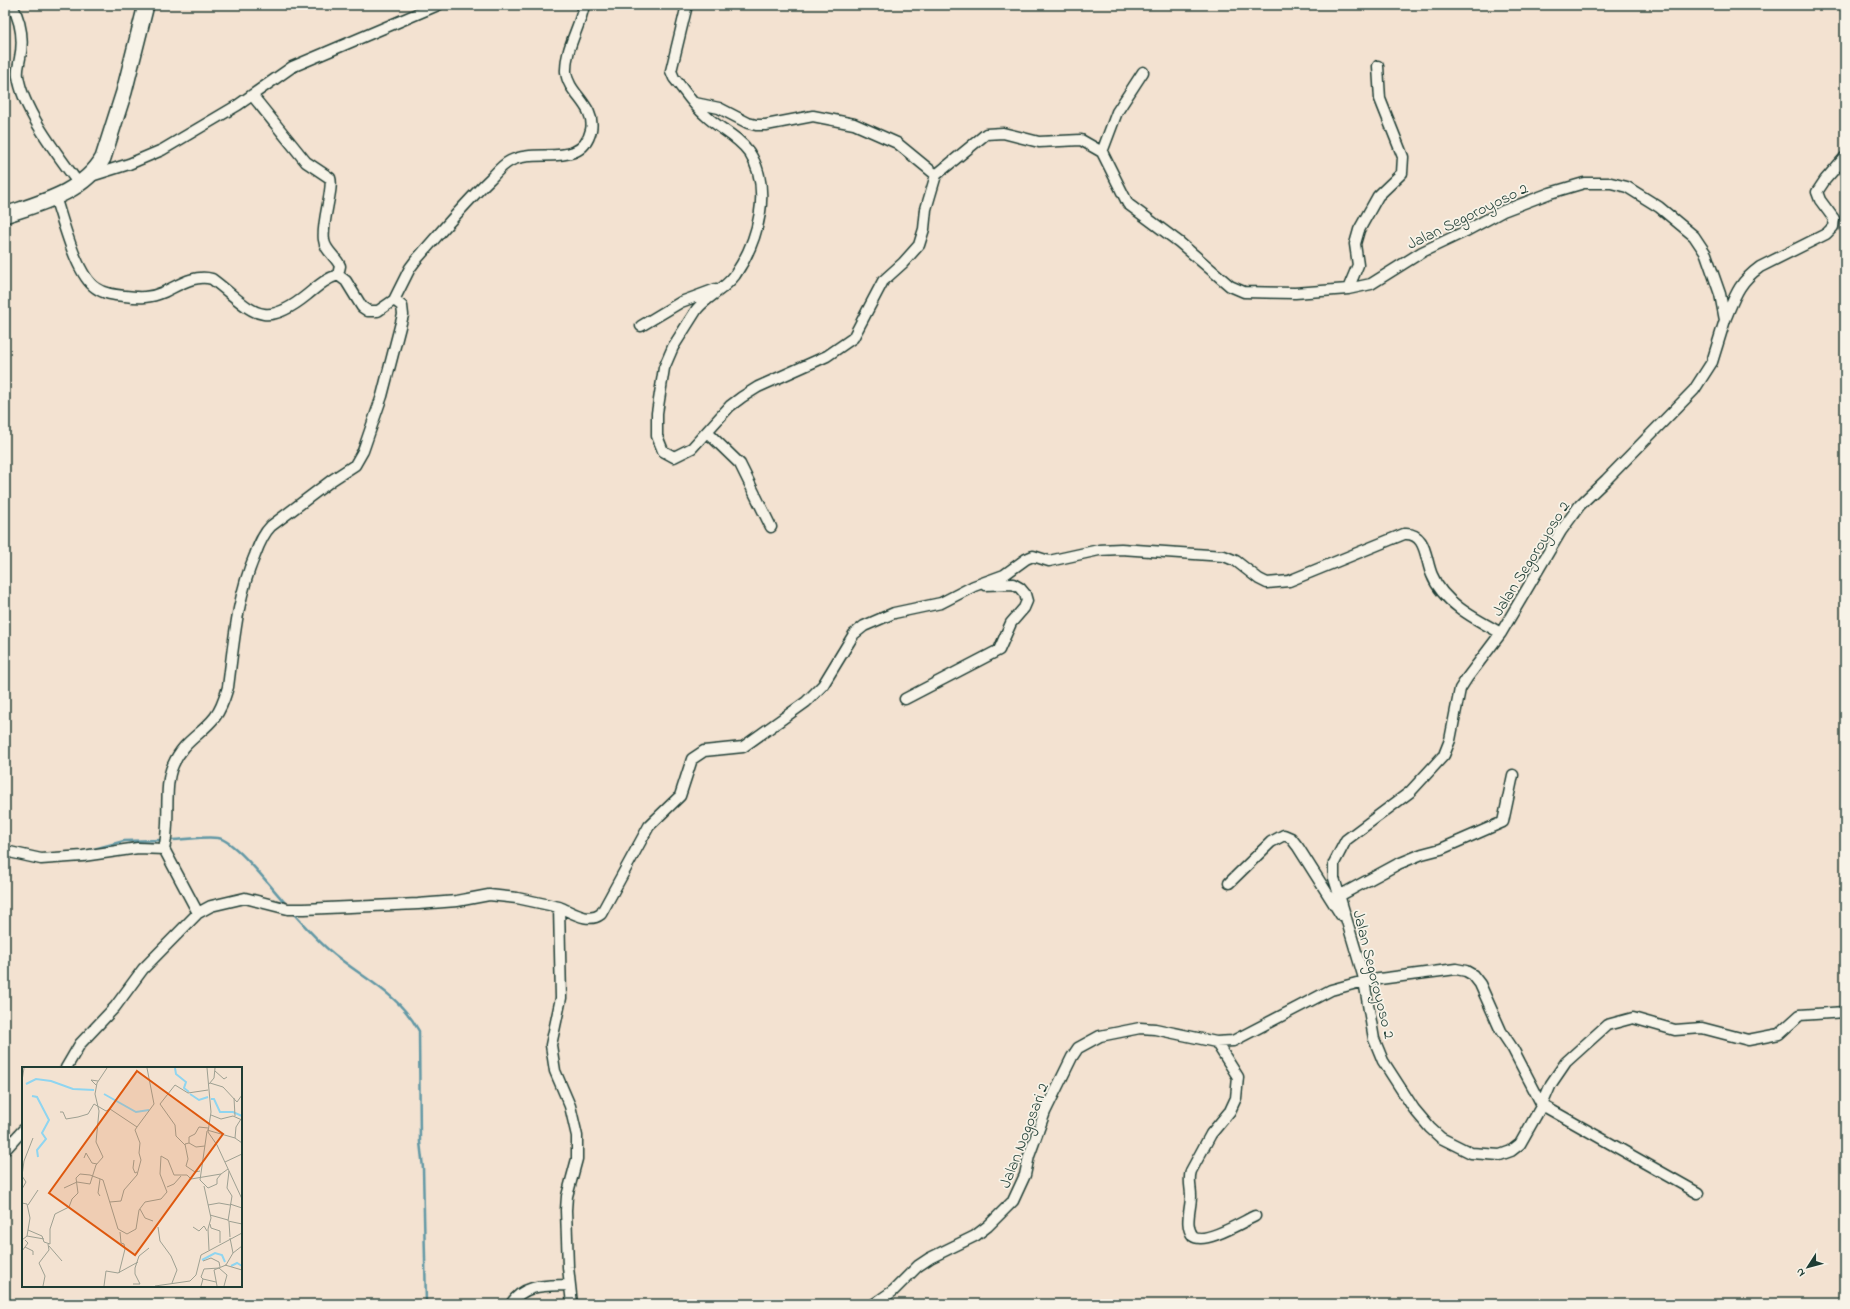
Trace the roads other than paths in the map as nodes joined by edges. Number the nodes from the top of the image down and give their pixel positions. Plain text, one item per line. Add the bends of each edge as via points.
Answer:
1 (12, 5) edge
2 (146, 5) edge
3 (438, 5) edge
4 (584, 5) edge
5 (687, 5) edge
6 (1378, 66) dead end
7 (1143, 72) dead end
8 (252, 95) junction
9 (694, 103) junction
10 (1102, 152) junction
11 (1845, 157) edge
12 (936, 175) junction
13 (91, 176) junction
14 (78, 184) junction
15 (55, 197) junction
16 (5, 215) edge
17 (338, 275) junction
18 (721, 287) junction
19 (1348, 289) junction
20 (394, 300) junction
21 (1725, 320) junction
22 (641, 326) dead end
23 (708, 433) junction
24 (771, 526) dead end
25 (974, 586) junction
26 (1501, 633) junction
27 (905, 699) dead end
28 (1512, 775) dead end
29 (164, 849) junction
30 (5, 851) edge
31 (1229, 883) dead end
32 (1339, 896) junction
33 (559, 907) junction
34 (198, 913) junction
35 (1348, 927) junction
36 (1364, 981) junction
37 (1845, 1012) edge
38 (1216, 1042) junction
39 (67, 1067) edge
40 (1542, 1105) junction
41 (22, 1131) edge
42 (5, 1150) edge
43 (1698, 1193) dead end
44 (1255, 1216) dead end
45 (569, 1285) junction
46 (511, 1304) edge
47 (572, 1304) edge
48 (874, 1304) edge

1 - 14 street via 21,28 22,43 17,73 26,99 43,133
2 - 13 main road via 124,92 103,158
3 - 8 street via 292,67
4 - 20 street via 571,45 566,73 569,82 588,110 591,129 585,142 573,154 529,155 506,163 416,260
5 - 9 street via 671,71
6 - 19 street via 1380,99 1403,157 1402,173 1378,196 1359,230 1355,244 1358,265
7 - 10 street via 1117,112
8 - 13 street via 162,150
8 - 17 street via 306,162 332,182 327,202 324,240 340,266
9 - 12 street via 719,108 756,125 813,116 854,124 897,143
9 - 18 street via 704,115 723,128 749,152 760,177 761,207 754,235 736,274
10 - 12 street via 1081,140 1039,142 1003,133 986,134
10 - 19 street, Jalan Segoroyoso 2 via 1128,204 1179,242 1230,286 1244,292 1295,293
11 - 21 street via 1817,192 1834,219 1833,227 1826,234 1751,273 1738,290
12 - 23 street via 919,245 883,281 853,338 827,356 758,387 742,397 730,406
13 - 14 main road
14 - 15 main road
15 - 16 main road
15 - 17 street via 80,269 91,284 102,292 139,298 154,297 191,280 204,277 212,279 251,309 276,314 292,307 325,280
17 - 20 street via 346,282 362,307 368,311 378,311
18 - 22 street via 681,302
18 - 23 street via 697,309 666,359 657,413 657,436 668,456 684,454
19 - 21 street, Jalan Segoroyoso 2 via 1371,284 1422,252 1503,211 1584,183 1611,183 1627,187 1694,236 1706,254 1720,294
20 - 29 street via 402,306 403,315 382,396 359,459 350,470 332,480 271,526 264,534 247,572 225,698 214,718 184,746 172,766
21 - 26 street, Jalan Segoroyoso 2 via 1712,362 1694,390 1580,505 1561,531
23 - 24 street via 740,464
25 - 26 street via 1004,575 1033,556 1050,560 1099,550 1224,556 1236,560 1267,583 1278,582 1290,580 1410,533 1424,546 1432,576 1455,605
25 - 27 street via 1013,584 1025,594 1027,601 1012,623 999,650
25 - 33 street via 941,603 894,613 864,626 854,634 823,685 806,702 743,747 697,754 688,765 680,796 649,826 601,914 588,919
26 - 32 street, Jalan Segoroyoso 2 via 1460,690 1450,740 1444,755 1410,792 1365,824 1346,840 1340,849 1333,870
28 - 32 street via 1503,822 1442,849 1398,864
29 - 30 street via 138,848 41,859
29 - 34 street
31 - 35 street via 1271,842 1284,835 1292,838
32 - 35 street, Jalan Segoroyoso 2
33 - 34 street via 489,895 418,904 304,909 288,909 245,898 211,906
33 - 45 street via 561,998 551,1045 555,1071 575,1121 578,1150 566,1210
34 - 39 street via 143,969 115,1007 80,1044
35 - 36 street, Jalan Segoroyoso 2
36 - 38 street, Jalan Nogosari 2 via 1331,990 1243,1037
36 - 40 street, Jalan Nogosari 2 via 1456,970 1473,975
36 - 40 street, Jalan Segoroyoso 2 via 1374,1039 1383,1061 1414,1109 1441,1138 1471,1153 1500,1155 1520,1144
37 - 40 street, Jalan Segoroyoso 2 via 1800,1015 1779,1034 1748,1040 1702,1028 1675,1030 1633,1018 1607,1024 1566,1062 1551,1084
38 - 44 street via 1235,1070 1238,1077 1237,1090 1230,1111 1212,1134 1189,1176 1191,1195 1188,1226 1193,1236 1201,1239
38 - 48 street, Jalan Nogosari 2 via 1140,1028 1100,1036 1078,1048 1045,1112 1025,1175 1013,1201 975,1236 918,1266 893,1291
40 - 43 street
41 - 42 street
45 - 46 street via 532,1287
45 - 47 street

